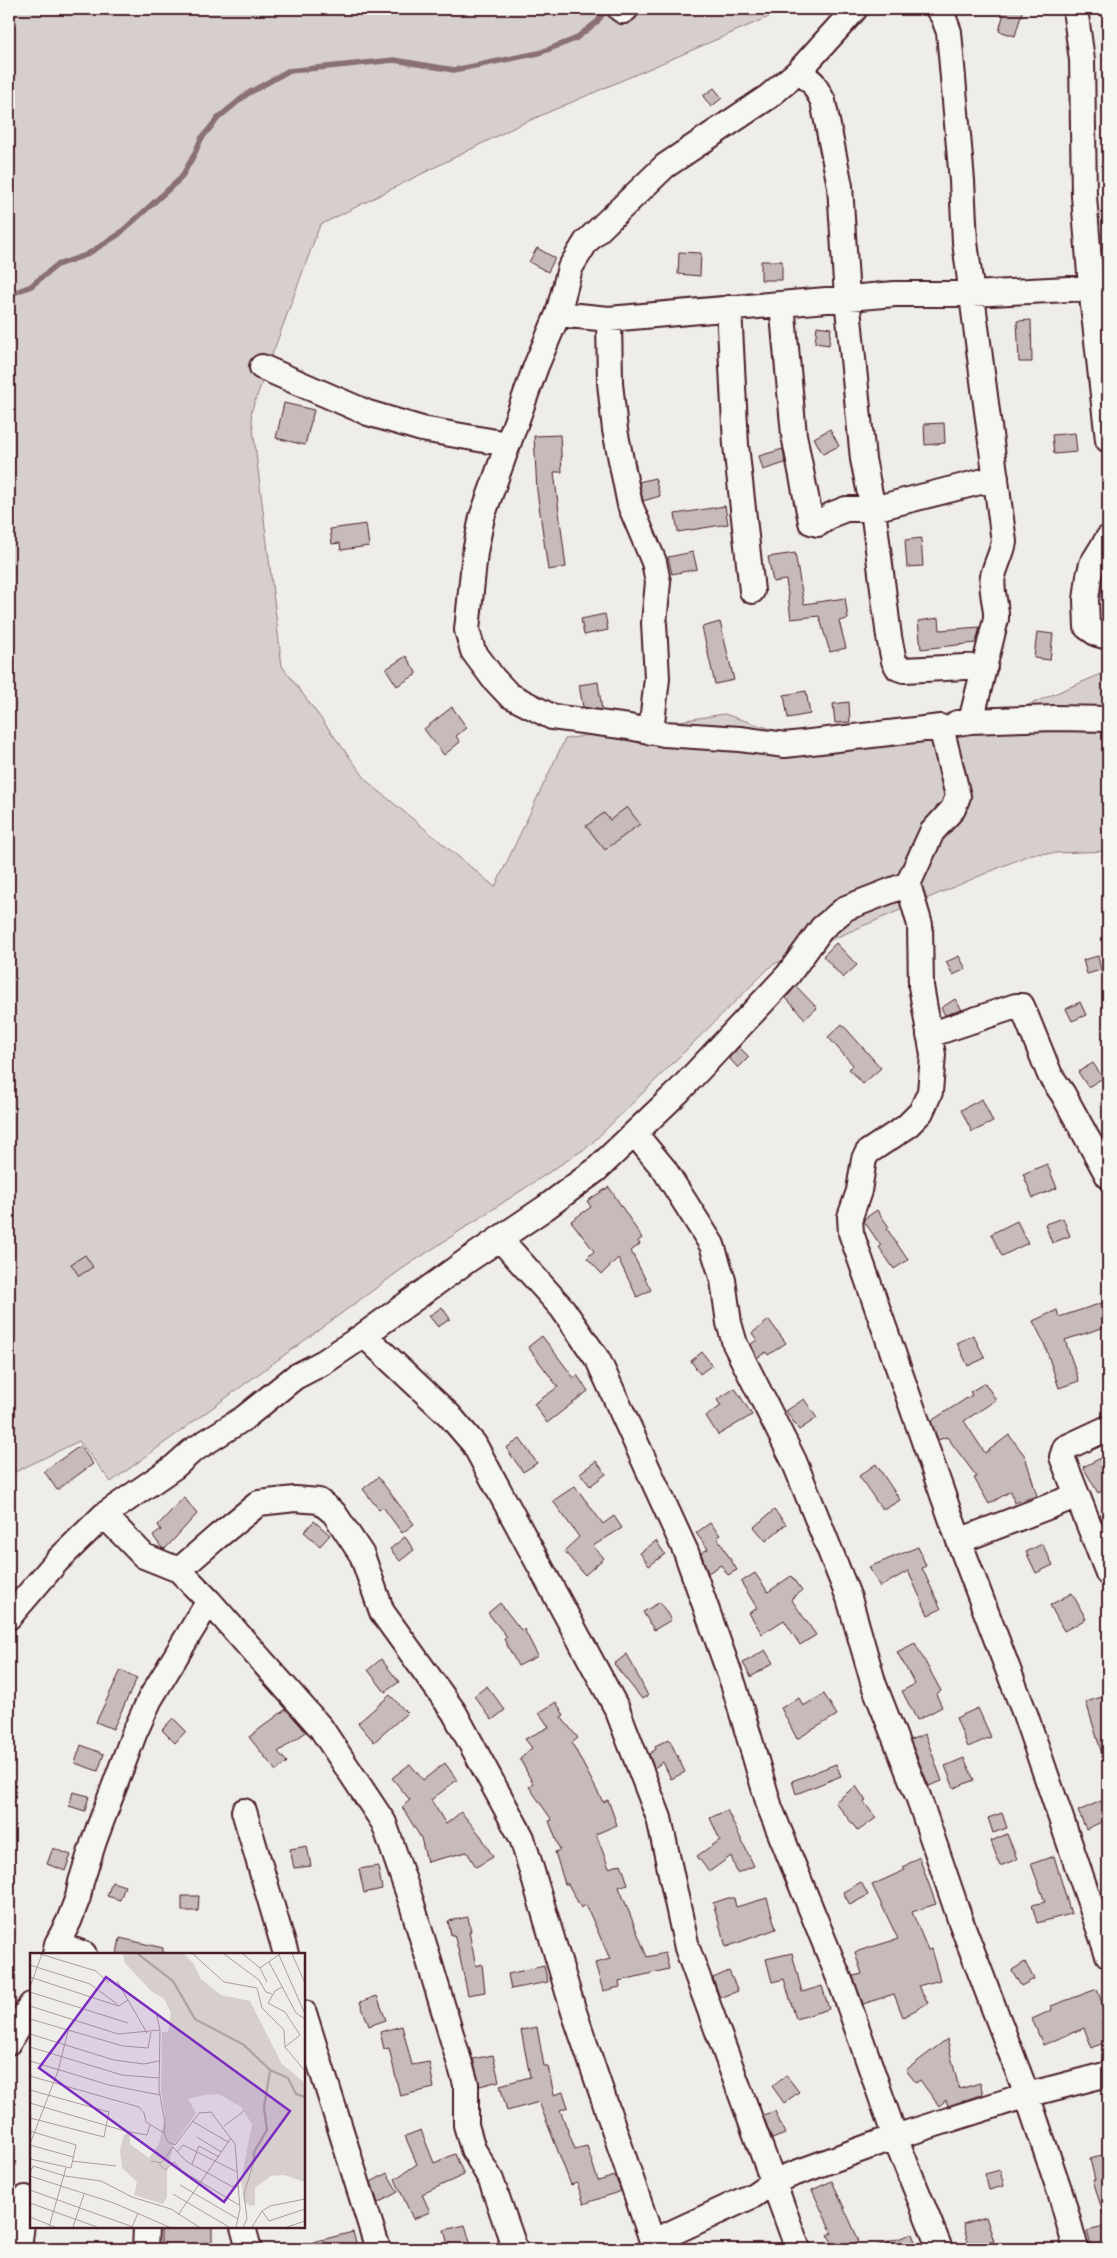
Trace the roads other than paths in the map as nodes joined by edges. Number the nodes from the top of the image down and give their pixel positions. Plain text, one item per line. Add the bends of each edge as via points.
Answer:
1 (620, 9) edge
2 (626, 9) edge
3 (855, 9) edge
4 (938, 9) edge
5 (1075, 9) edge
6 (799, 71) junction
7 (1100, 287) edge
8 (972, 294) junction
9 (847, 298) junction
10 (782, 304) junction
11 (729, 308) junction
12 (558, 314) junction
13 (609, 319) junction
14 (262, 367) dead end
15 (1108, 440) edge
16 (507, 444) junction
17 (996, 478) junction
18 (873, 509) junction
19 (1108, 538) edge
20 (752, 591) dead end
21 (1108, 637) edge
22 (985, 666) junction
23 (1108, 719) edge
24 (971, 721) junction
25 (941, 727) junction
26 (650, 732) junction
27 (908, 884) junction
28 (929, 1035) junction
29 (635, 1134) junction
30 (1108, 1176) edge
31 (501, 1240) junction
32 (364, 1335) junction
33 (1108, 1428) edge
34 (1076, 1496) junction
35 (104, 1515) junction
36 (959, 1541) junction
37 (179, 1570) junction
38 (1108, 1573) edge
39 (209, 1601) junction
40 (9, 1617) edge
41 (244, 1811) dead end
42 (56, 1949) edge
43 (78, 1953) edge
44 (286, 1953) edge
45 (1108, 1955) edge
46 (30, 2007) edge
47 (305, 2016) edge
48 (9, 2042) edge
49 (1108, 2074) edge
50 (1027, 2095) junction
51 (895, 2137) junction
52 (774, 2181) junction
53 (25, 2198) dead end
54 (146, 2228) edge
55 (243, 2228) edge
56 (654, 2245) edge
57 (19, 2249) edge
58 (145, 2249) edge
59 (249, 2249) edge
60 (378, 2249) edge
61 (515, 2249) edge
62 (798, 2249) edge
63 (940, 2249) edge
64 (1076, 2249) edge

1 - 2 street
3 - 6 street
4 - 8 street via 944,16 950,42
5 - 7 street via 1082,60 1084,196
6 - 9 street via 813,83 823,101 830,134 840,186
6 - 12 street via 768,97 664,166 586,242 570,268
7 - 8 street
7 - 15 street
8 - 9 street
8 - 17 street
9 - 10 street
9 - 18 street via 863,460
10 - 11 street
10 - 18 street via 794,435 811,522 818,524 846,509
11 - 13 street
11 - 20 street via 736,445
12 - 13 street
12 - 16 street
13 - 26 street via 615,430 630,505 654,562 658,582 654,623 657,678
14 - 16 street via 368,412 422,429
16 - 26 street via 482,517 475,552 467,630 473,651 509,695 534,708 552,716
17 - 18 street
17 - 22 street via 1004,542 993,576 997,609
18 - 22 street via 889,637 898,668
19 - 21 street via 1092,564 1086,600 1087,627
22 - 24 street
23 - 24 street
24 - 25 street
25 - 26 street via 785,745 740,738
25 - 27 street via 958,796 953,809 932,832
27 - 28 street via 920,925 921,986
27 - 29 street via 846,908 822,928 788,975
28 - 30 street via 1022,1006 1050,1075
28 - 36 street via 933,1055 930,1092 921,1112 906,1127 868,1152 864,1159 850,1217 850,1233
29 - 31 street via 596,1170
29 - 50 street via 664,1169 712,1245 723,1280 735,1344 794,1461 849,1598 874,1685
31 - 32 street
31 - 51 street via 562,1308 598,1360 686,1552 734,1686 770,1808 843,1988
32 - 35 street via 295,1377 244,1418
32 - 52 street via 449,1415 474,1444 617,1709 659,1818 687,1948
33 - 34 street via 1065,1448 1062,1457
34 - 36 street
34 - 38 street
35 - 37 street via 144,1556
35 - 40 street
36 - 45 street via 1025,1714
37 - 39 street
37 - 56 street via 259,1504 295,1499 319,1501 334,1513 362,1554 382,1612 454,1712 522,1838 574,2012
39 - 42 street via 150,1699 134,1734 72,1913
39 - 61 street via 321,1728 384,1824 411,1901 466,2084 466,2125 473,2149 491,2180
41 - 44 street
42 - 43 street
46 - 48 street
47 - 60 street
49 - 50 street
50 - 51 street
50 - 64 street
51 - 52 street
51 - 63 street
52 - 56 street via 754,2195
52 - 62 street
53 - 57 street
54 - 58 street
55 - 59 street

